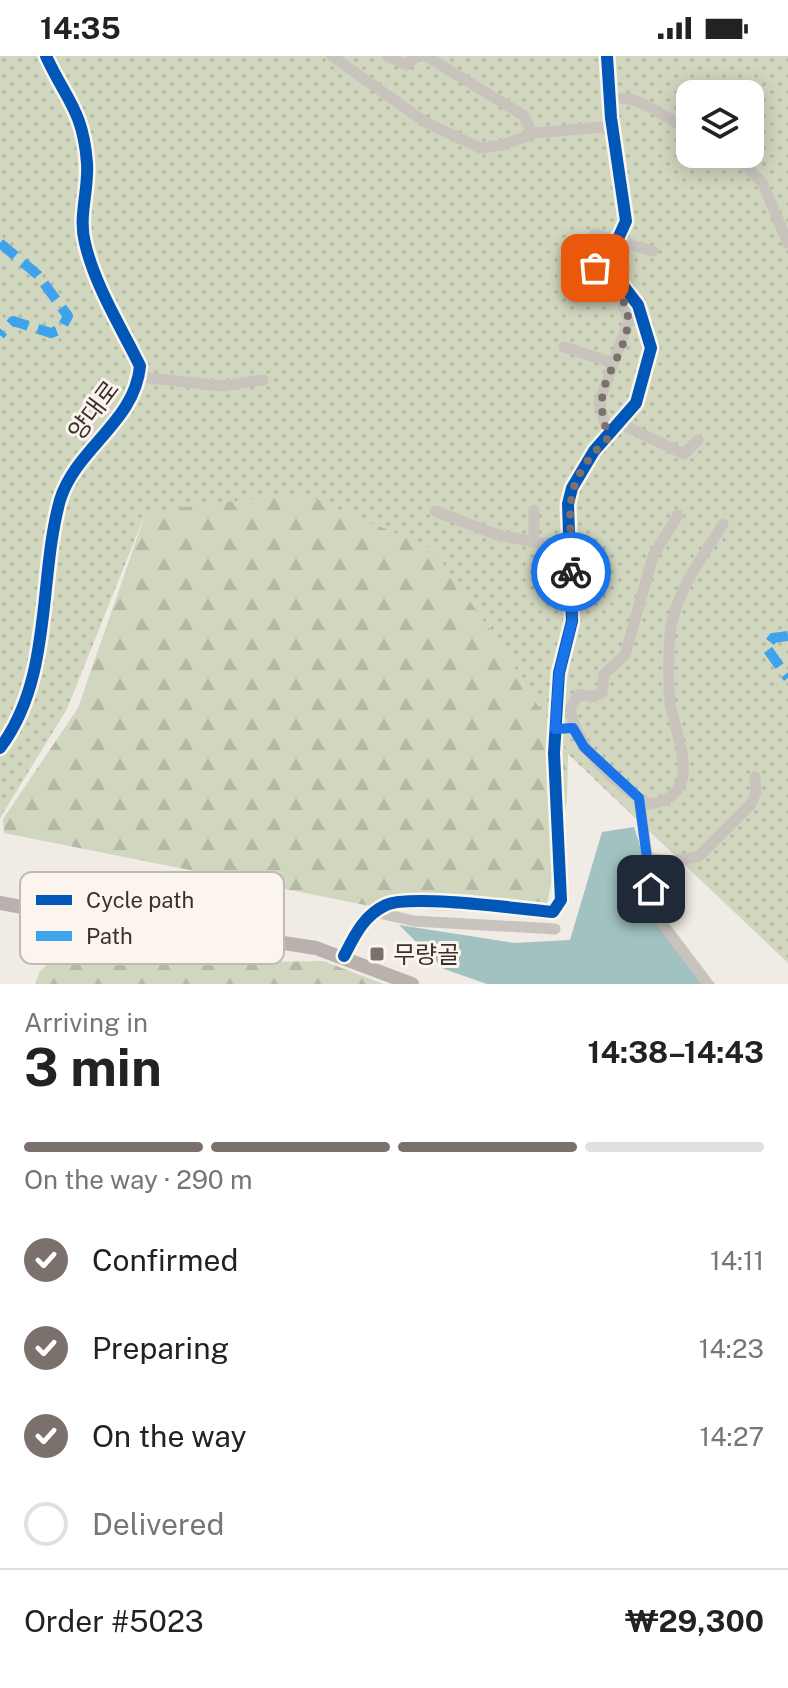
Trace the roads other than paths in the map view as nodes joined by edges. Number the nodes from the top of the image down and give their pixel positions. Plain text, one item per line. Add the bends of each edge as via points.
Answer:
1 (46, 56) edge
2 (332, 56) edge
3 (388, 56) edge
4 (417, 56) edge
5 (426, 56) edge
6 (607, 56) edge
7 (610, 100) junction
8 (676, 122) edge
9 (612, 126) junction
10 (533, 134) junction
11 (748, 168) edge
12 (595, 234) dead end
13 (619, 241) junction
14 (788, 243) edge
15 (569, 249) dead end
16 (653, 251) dead end
17 (608, 270) junction
18 (621, 283) junction
19 (564, 347) dead end
20 (613, 363) junction
21 (139, 377) junction
22 (263, 380) dead end
23 (621, 424) junction
24 (609, 437) junction
25 (698, 440) dead end
26 (534, 510) dead end
27 (435, 511) dead end
28 (678, 515) dead end
29 (723, 524) dead end
30 (534, 542) junction
31 (571, 549) junction
32 (573, 728) junction
33 (555, 729) junction
34 (0, 748) edge
35 (755, 777) dead end
36 (639, 798) junction
37 (646, 858) junction
38 (0, 903) edge
39 (20, 907) edge
40 (375, 912) junction
41 (555, 929) dead end
42 (284, 945) edge
43 (344, 956) junction
44 (412, 984) edge
45 (708, 984) edge

1 - 21 street, 양대로 via 78,111 88,167 84,242 140,366
2 - 10 street via 454,139 480,148
3 - 4 street via 406,65
5 - 10 street via 523,115
6 - 7 street
7 - 8 street via 636,98
7 - 9 street
9 - 10 street
9 - 13 street via 626,209
11 - 14 street via 762,182
12 - 13 street
13 - 16 street
13 - 17 street
15 - 17 street via 586,266
17 - 18 street
18 - 20 street via 619,294 629,320
18 - 23 street via 638,305 651,348 636,403
19 - 20 street
20 - 24 street via 599,403
21 - 22 street via 223,386
21 - 34 street, 양대로 via 131,403 76,467 61,498 36,660
23 - 24 street
23 - 25 street via 684,454
24 - 31 street via 572,488
26 - 30 street
27 - 30 street via 498,535
28 - 32 street via 653,556 625,655 604,674 598,696 573,698
29 - 36 street via 691,576 671,626 671,705 682,740 684,775 671,795 657,803
30 - 31 street
31 - 33 street via 572,621 559,673
32 - 33 street
32 - 36 street via 584,747
33 - 40 street via 561,856 557,909 411,902
35 - 37 street via 751,804 698,857
36 - 37 street
37 - 45 street via 655,914
38 - 39 main road
40 - 41 street via 414,921
40 - 43 street via 360,925
42 - 43 main road
43 - 44 main road

